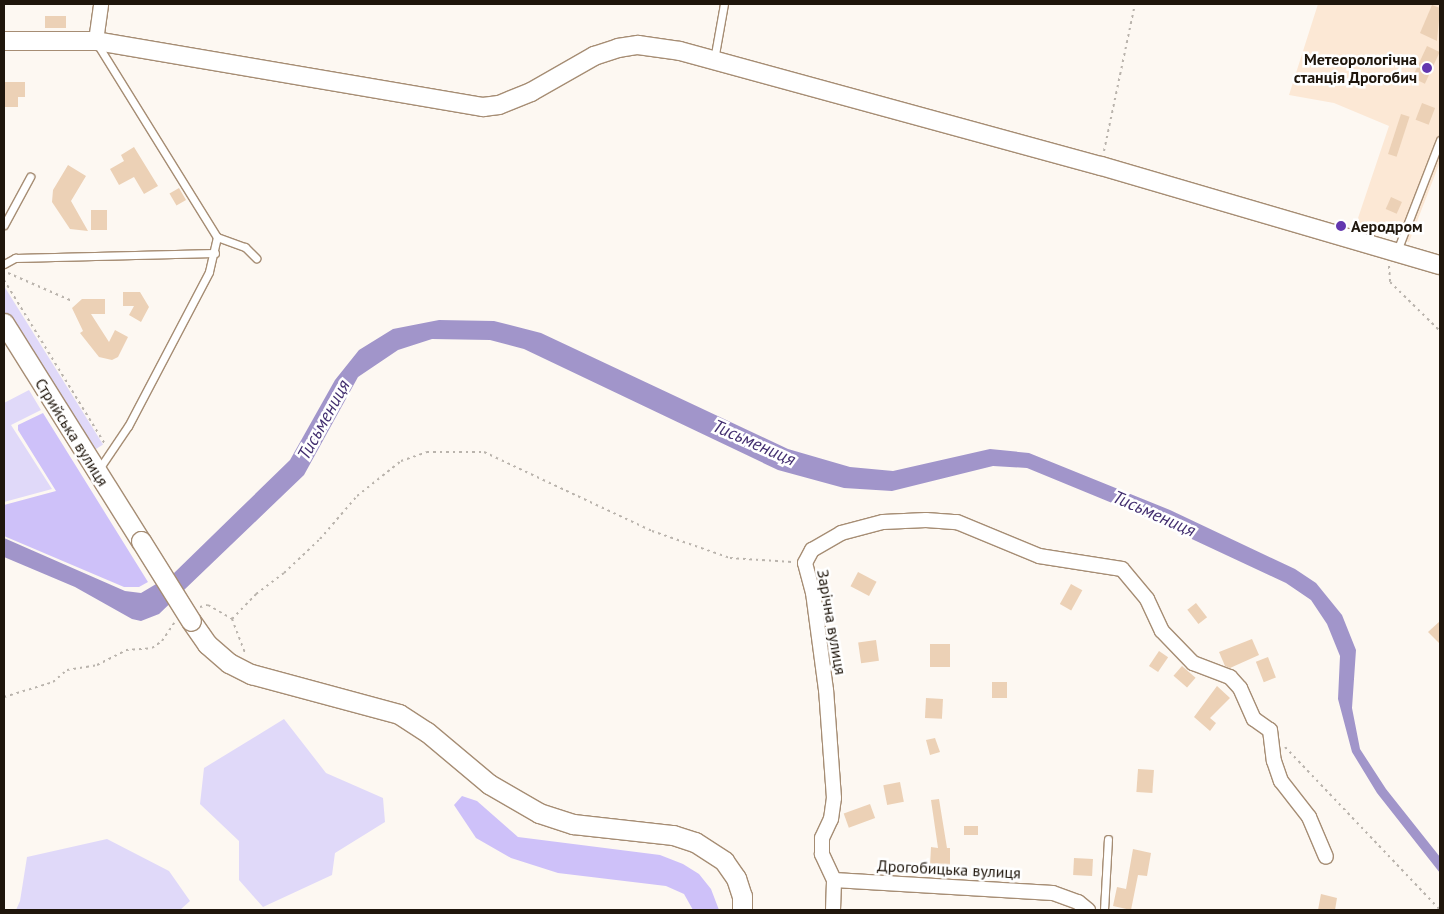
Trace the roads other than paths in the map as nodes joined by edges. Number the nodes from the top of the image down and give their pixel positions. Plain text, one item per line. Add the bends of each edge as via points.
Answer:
1 (101, 4) edge
2 (724, 4) edge
3 (4, 41) edge
4 (96, 41) junction
5 (714, 60) junction
6 (1440, 140) edge
7 (30, 177) dead end
8 (4, 225) edge
9 (217, 237) junction
10 (1394, 250) junction
11 (215, 253) junction
12 (256, 258) dead end
13 (4, 264) edge
14 (1440, 265) edge
15 (4, 323) edge
16 (97, 472) junction
17 (1108, 839) dead end
18 (1326, 857) dead end
19 (834, 880) junction
20 (742, 910) edge
21 (833, 910) edge
22 (1088, 910) edge
23 (1104, 910) edge

1 - 4 street
2 - 5 lane
3 - 4 street
4 - 5 street via 482,107 499,105 531,92 594,56 618,48 638,45
4 - 9 lane
5 - 10 street
6 - 10 lane
7 - 8 lane
9 - 11 lane
9 - 12 lane via 245,247
10 - 14 street
11 - 13 lane via 15,258
11 - 16 lane via 209,272 133,417
15 - 16 main road, Стрийська вулиця
16 - 20 main road, Стрийська вулиця, bridge via 207,644 229,663 251,674 399,714 427,732 489,784 539,813 574,824 673,835 695,842 724,861 732,872 742,896
17 - 23 lane
18 - 19 street, Зарічна вулиця via 1309,817 1281,781 1274,761 1270,730 1254,719 1240,688 1230,677 1193,663 1162,631 1147,599 1122,569 1039,556 957,522 883,522 841,532 812,550 804,563 813,593 827,699 834,798 822,838 822,854
19 - 21 street
19 - 22 street, Дрогобицька вулиця via 1053,893 1078,902

